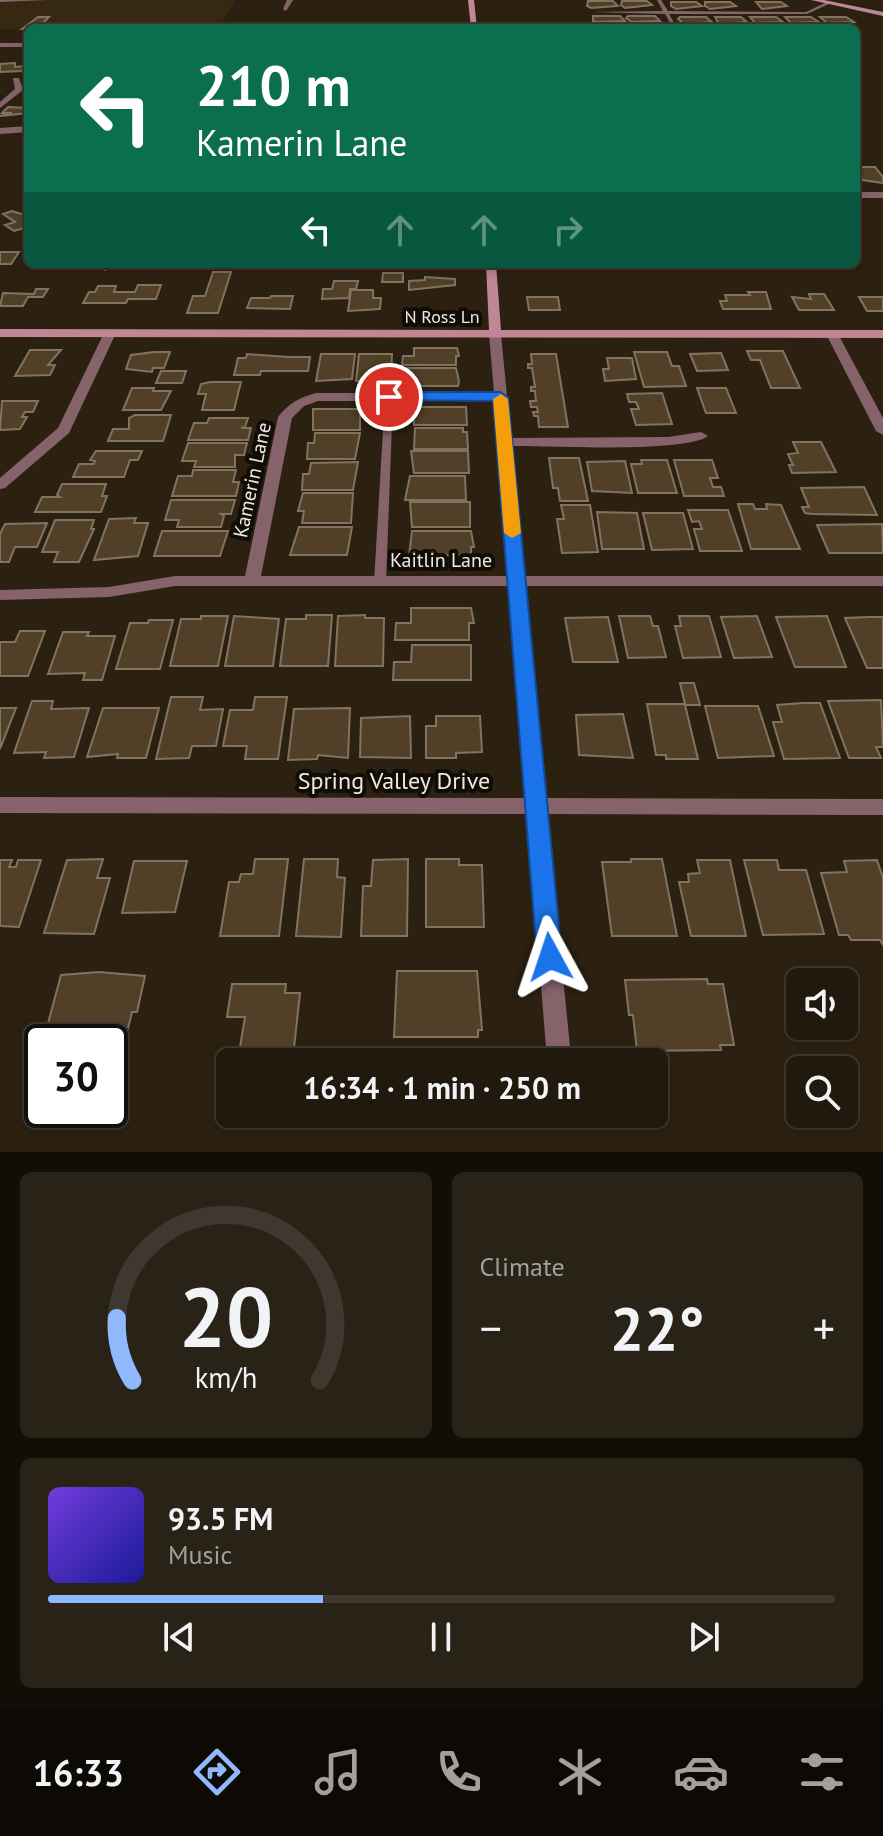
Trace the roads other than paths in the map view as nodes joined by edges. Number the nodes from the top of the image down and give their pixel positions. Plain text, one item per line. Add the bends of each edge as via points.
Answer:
1 (0, 0) edge
2 (45, 0) edge
3 (290, 0) edge
4 (471, 0) edge
5 (660, 0) edge
6 (675, 0) edge
7 (814, 0) edge
8 (829, 3) junction
9 (286, 9) dead end
10 (594, 12) dead end
11 (667, 12) junction
12 (883, 14) edge
13 (474, 24) edge
14 (673, 24) edge
15 (0, 45) edge
16 (24, 45) edge
17 (16, 80) dead end
18 (0, 106) edge
19 (24, 129) edge
20 (0, 131) edge
21 (860, 195) edge
22 (883, 195) edge
23 (491, 268) edge
24 (0, 333) edge
25 (110, 333) junction
26 (495, 334) junction
27 (832, 334) junction
28 (883, 334) edge
29 (389, 397) junction
30 (500, 397) junction
31 (883, 431) edge
32 (701, 436) dead end
33 (504, 442) junction
34 (0, 485) edge
35 (517, 581) junction
36 (883, 581) edge
37 (252, 582) junction
38 (380, 582) junction
39 (0, 595) edge
40 (0, 805) edge
41 (536, 806) junction
42 (883, 807) edge
43 (558, 1047) dead end

1 - 2 street
3 - 9 street
4 - 13 main road
5 - 6 lane
5 - 11 lane
7 - 8 main road
8 - 11 lane via 807,13
8 - 12 main road
10 - 11 lane
11 - 14 lane
15 - 16 street
17 - 18 street via 19,90
19 - 20 street
21 - 22 street
23 - 26 main road
24 - 25 main road, N Ross Ln
25 - 26 main road, N Ross Ln
25 - 34 street via 64,430
26 - 27 main road, N Ross Ln
26 - 30 street
27 - 28 main road, N Ross Ln
27 - 31 street
29 - 30 street, Kamerin Lane
29 - 37 street, Kamerin Lane via 317,397 292,407 285,417
29 - 38 lane
30 - 33 street
32 - 33 street
33 - 35 street
35 - 36 street, Kaitlin Lane
35 - 38 street, Kaitlin Lane
35 - 41 street
37 - 38 street, Kaitlin Lane
37 - 39 street, Kaitlin Lane via 175,581 109,592
40 - 41 street, Spring Valley Drive
41 - 42 street, Spring Valley Drive
41 - 43 street

